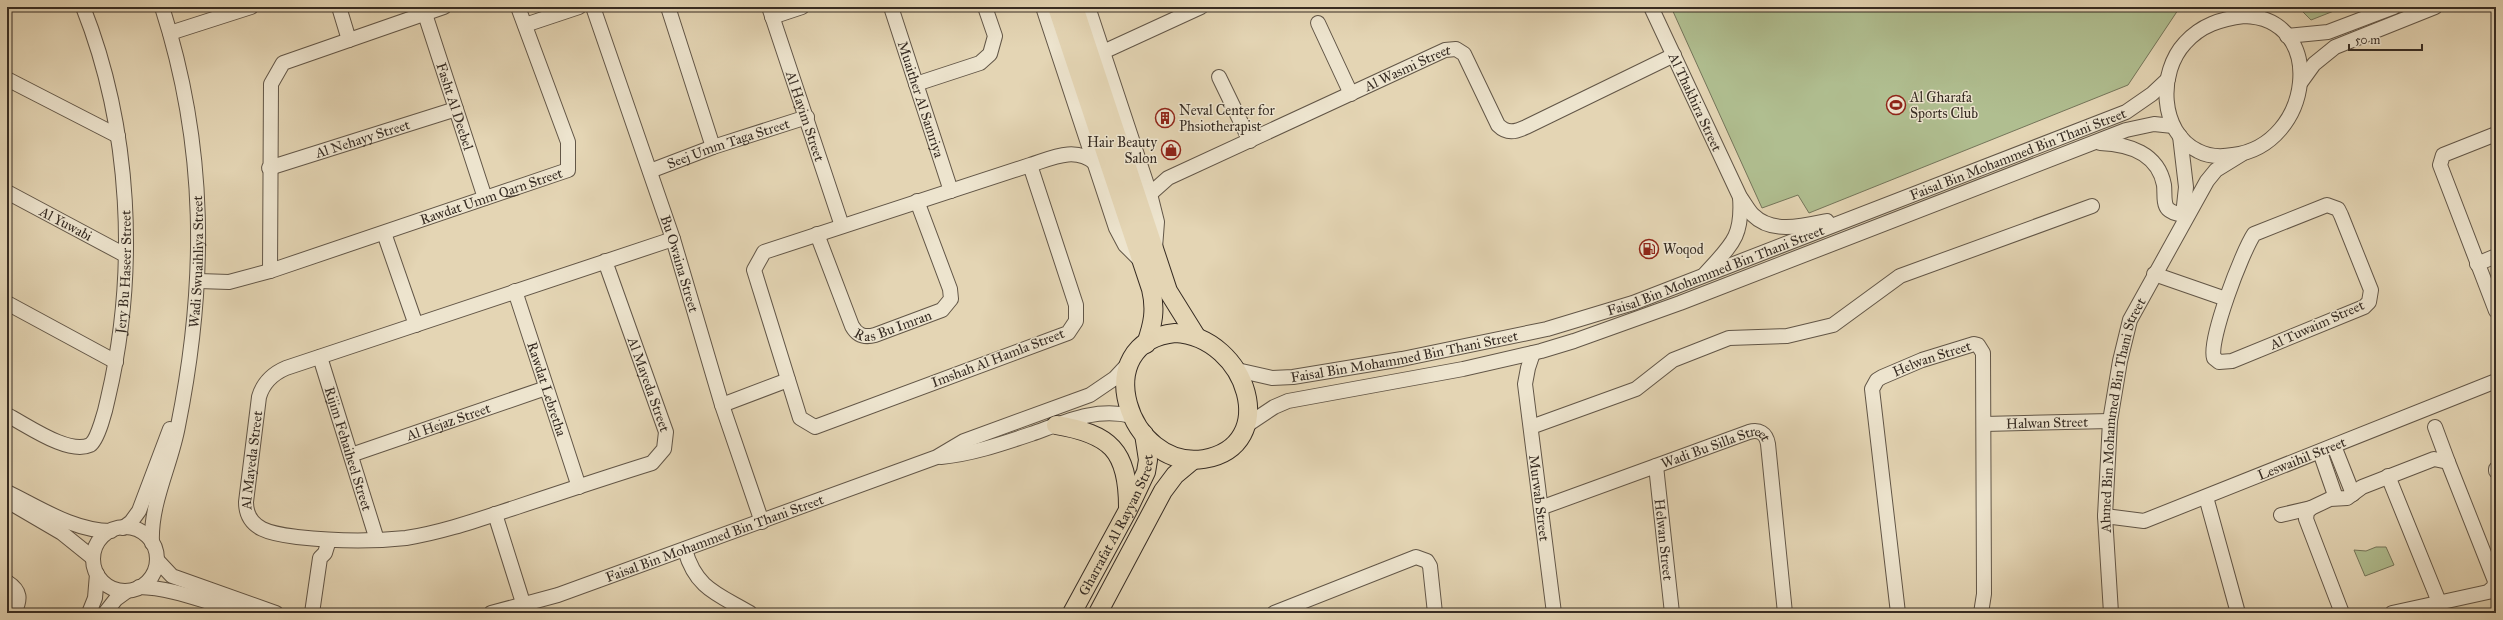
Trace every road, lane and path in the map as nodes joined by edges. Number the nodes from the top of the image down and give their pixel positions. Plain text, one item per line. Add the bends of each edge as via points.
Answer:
1 (84, 7) edge
2 (162, 7) edge
3 (251, 7) edge
4 (339, 7) edge
5 (444, 7) edge
6 (518, 7) edge
7 (579, 7) edge
8 (593, 7) edge
9 (668, 7) edge
10 (802, 7) edge
11 (891, 7) edge
12 (985, 7) edge
13 (1043, 7) edge
14 (1057, 7) edge
15 (1074, 7) edge
16 (1088, 7) edge
17 (1201, 7) edge
18 (1650, 7) edge
19 (2222, 7) edge
20 (2260, 7) edge
21 (2394, 7) edge
22 (2435, 7) edge
23 (770, 12) edge
24 (424, 14) junction
25 (2268, 20) junction
26 (2215, 22) junction
27 (1318, 23) dead end
28 (525, 26) junction
29 (170, 33) junction
30 (2287, 36) junction
31 (349, 40) junction
32 (1103, 52) junction
33 (1674, 55) junction
34 (1219, 77) dead end
35 (2168, 79) junction
36 (8, 81) edge
37 (2301, 82) junction
38 (916, 84) junction
39 (1082, 84) junction
40 (1350, 94) junction
41 (456, 109) junction
42 (806, 117) junction
43 (1082, 127) junction
44 (2176, 131) junction
45 (2496, 134) edge
46 (118, 136) junction
47 (1250, 141) junction
48 (2093, 142) junction
49 (713, 147) junction
50 (1069, 153) junction
51 (2242, 154) junction
52 (1095, 163) junction
53 (1030, 165) junction
54 (269, 168) junction
55 (650, 171) junction
56 (951, 191) junction
57 (7, 192) edge
58 (1150, 194) junction
59 (1740, 197) junction
60 (485, 198) junction
61 (917, 201) junction
62 (2092, 206) dead end
63 (1877, 209) junction
64 (2181, 221) junction
65 (842, 226) junction
66 (384, 233) junction
67 (817, 234) junction
68 (673, 239) junction
69 (125, 255) junction
70 (1147, 256) junction
71 (2496, 256) edge
72 (605, 261) junction
73 (2477, 264) junction
74 (270, 271) junction
75 (2154, 274) junction
76 (1703, 276) junction
77 (199, 281) junction
78 (515, 291) junction
79 (2226, 299) junction
80 (7, 303) edge
81 (2496, 312) edge
82 (416, 324) junction
83 (1196, 336) junction
84 (1146, 344) junction
85 (1533, 353) junction
86 (320, 357) junction
87 (1132, 360) junction
88 (1507, 360) junction
89 (116, 362) junction
90 (1237, 370) junction
91 (788, 380) junction
92 (2496, 381) edge
93 (1526, 384) junction
94 (546, 388) junction
95 (182, 399) junction
96 (722, 405) junction
97 (7, 414) edge
98 (1132, 416) junction
99 (2110, 421) junction
100 (1984, 424) junction
101 (1056, 425) junction
102 (1244, 427) junction
103 (1531, 427) junction
104 (2435, 427) dead end
105 (987, 433) junction
106 (1144, 434) junction
107 (2334, 446) junction
108 (992, 447) junction
109 (2320, 452) junction
110 (350, 455) junction
111 (937, 457) junction
112 (1193, 460) junction
113 (2448, 462) junction
114 (1656, 466) junction
115 (2388, 476) junction
116 (578, 487) junction
117 (7, 492) edge
118 (2353, 494) junction
119 (2206, 497) junction
120 (2336, 498) junction
121 (7, 500) edge
122 (1543, 507) junction
123 (2311, 508) junction
124 (1128, 510) junction
125 (495, 514) junction
126 (2281, 515) dead end
127 (2105, 516) junction
128 (762, 522) junction
129 (117, 529) junction
130 (322, 540) junction
131 (377, 540) junction
132 (152, 543) junction
133 (685, 550) junction
134 (93, 558) junction
135 (157, 560) junction
136 (97, 574) junction
137 (7, 582) edge
138 (133, 589) junction
139 (2492, 591) edge
140 (2439, 602) junction
141 (524, 606) junction
142 (14, 613) edge
143 (89, 613) edge
144 (105, 613) edge
145 (250, 613) edge
146 (276, 613) edge
147 (312, 613) edge
148 (491, 613) edge
149 (750, 613) edge
150 (1072, 613) edge
151 (1098, 613) edge
152 (1274, 613) edge
153 (1435, 613) edge
154 (1554, 613) edge
155 (1672, 613) edge
156 (1785, 613) edge
157 (1898, 613) edge
158 (1981, 613) edge
159 (2111, 613) edge
160 (2238, 613) edge
161 (2342, 613) edge
162 (2392, 613) edge

1 - 46 street, Jery Bu Haseer Street via 100,52
2 - 29 street, Wadi Swuaihliya Street
3 - 29 street
4 - 31 street
5 - 24 street
6 - 28 street, Rawdat Umm Qarn Street
7 - 28 street
8 - 55 street, Bu Owaina Street
9 - 49 street
10 - 23 street
11 - 38 street, Muaither Al Samriya
12 - 38 street via 995,36 990,54 980,63
13 - 43 street
14 - 39 main road
15 - 70 main road
16 - 32 street
17 - 32 street
18 - 33 street, Al Thakhira Street
19 - 26 street
20 - 25 street
21 - 30 street via 2328,32
22 - 37 street via 2335,47 2314,64
23 - 42 street, Al Hayim Street
24 - 31 street
24 - 41 street, Fasht Al Deebel
25 - 26 street via 2244,16
25 - 30 street
26 - 35 street via 2184,43 2172,62
27 - 40 street
28 - 60 street, Rawdat Umm Qarn Street via 568,142 568,170
29 - 77 street, Wadi Swuaihliya Street via 186,94 195,156 200,218
30 - 37 street via 2297,56
31 - 54 street via 283,63 271,84
32 - 58 street
33 - 40 street, Al Wasmi Street via 1526,128 1513,132 1498,125 1467,60 1461,51 1456,49 1445,50
33 - 59 street, Al Thakhira Street
34 - 47 street
35 - 44 street via 2167,101
35 - 63 street, Faisal Bin Mohammed Bin Thani Street via 2126,112
36 - 46 street
37 - 51 street via 2296,105 2284,125 2266,143
38 - 56 street, Muaither Al Samriya
39 - 43 main road
39 - 70 main road
40 - 47 street, Al Wasmi Street
41 - 54 street, Al Nehayy Street
41 - 60 street, Fasht Al Deebel
42 - 49 street, Seej Umm Taga Street
42 - 65 street, Al Hayim Street
43 - 50 street via 1079,144
43 - 52 street
44 - 48 street, Faisal Bin Mohammed Bin Thani Street via 2147,125
44 - 51 street via 2191,148 2204,155
44 - 64 street, Ahmed Bin Mohammed Bin Thani Street via 2186,188
45 - 73 street via 2448,153 2440,159
46 - 69 street, Jery Bu Haseer Street via 124,203
47 - 58 street, Al Wasmi Street via 1168,178
48 - 64 street via 2121,144 2148,156 2159,170 2166,206
48 - 85 street, Faisal Bin Mohammed Bin Thani Street via 1665,308
49 - 55 street, Seej Umm Taga Street
50 - 52 street via 1083,155
50 - 53 street, Imshah Al Hamla Street
51 - 64 street, Ahmed Bin Mohammed Bin Thani Street via 2212,175
52 - 70 street via 1118,234
53 - 56 street, Imshah Al Hamla Street
53 - 91 street, Imshah Al Hamla Street via 1076,305 1076,321 1068,333 815,427 800,418
54 - 74 street
55 - 68 street, Bu Owaina Street
56 - 61 street, Imshah Al Hamla Street
57 - 69 street, Al Yuwabi
58 - 70 street via 1158,232
59 - 63 street, Al Thakhira Street via 1753,215 1767,224 1786,228
59 - 76 street, Al Thakhira Street via 1742,218 1738,234
60 - 66 street, Rawdat Umm Qarn Street
61 - 65 street, Imshah Al Hamla Street
61 - 67 street, Ras Bu Imran via 950,289 951,299 942,310 875,335 864,336 852,326
62 - 103 street via 1900,276 1833,325 1787,336 1729,338 1673,360 1636,389
63 - 76 street, Faisal Bin Mohammed Bin Thani Street
64 - 75 street, Ahmed Bin Mohammed Bin Thani Street
65 - 67 street, Imshah Al Hamla Street
66 - 74 street, Rawdat Umm Qarn Street
66 - 82 street
67 - 91 street, Imshah Al Hamla Street via 764,252 754,270
68 - 72 street, Al Mayeda Street
68 - 96 street, Bu Owaina Street
69 - 89 street, Jery Bu Haseer Street
70 - 83 main road
70 - 84 main road via 1154,310
71 - 73 street
72 - 78 street, Al Mayeda Street
72 - 116 street, Al Mayeda Street via 666,438 661,454 652,462
73 - 81 street
74 - 77 street, Rawdat Umm Qarn Street via 229,282
75 - 79 street
75 - 99 street, Ahmed Bin Mohammed Bin Thani Street via 2130,320
76 - 90 street, Faisal Bin Mohammed Bin Thani Street via 1633,303 1513,337 1293,377 1272,378
77 - 95 street, Wadi Swuaihliya Street via 193,341
78 - 82 street, Al Mayeda Street
78 - 94 street, Rawdat Lebretha
79 - 79 street, Al Tuwaim Street via 2212,352 2214,358 2226,364 2364,307 2369,302 2371,290 2338,209 2327,205 2254,234
80 - 89 street
82 - 86 street, Al Mayeda Street
83 - 84 main road via 1168,334
83 - 90 main road via 1219,350
84 - 87 main road
85 - 88 street, Faisal Bin Mohammed Bin Thani Street
85 - 93 street, Murwab Street
86 - 110 street, Rijim Fehaiheel Street
86 - 130 street, Al Mayeda Street via 279,371 268,379 261,391 246,502 250,519 258,527 269,532
87 - 98 main road via 1124,385 1125,398
87 - 105 street, Faisal Bin Mohammed Bin Thani Street via 1115,378 1090,395
88 - 93 street, Murwab Street via 1518,370
88 - 102 street, Faisal Bin Mohammed Bin Thani Street via 1300,398 1274,407
89 - 97 street, Jery Bu Haseer Street via 106,408 91,444 77,448 65,445
90 - 102 main road via 1248,402
91 - 96 street
92 - 107 street, Leswaihil Street
93 - 103 street, Murwab Street
94 - 110 street, Al Hejaz Street
94 - 116 street, Rawdat Lebretha
95 - 129 street, Wadi Swuaihliya Street via 139,511 131,522
95 - 132 street, Wadi Swuaihliya Street via 178,425 153,517
96 - 128 street, Bu Owaina Street
98 - 101 street, Faisal Bin Mohammed Bin Thani Street via 1097,412
98 - 106 main road
99 - 100 street, Halwan Street
99 - 127 street, Ahmed Bin Mohammed Bin Thani Street
100 - 157 street, Helwan Street via 1983,353 1981,348 1974,344 1922,360 1882,377 1874,384 1874,413
100 - 158 street, Helwan Street via 1984,594
101 - 108 street, Faisal Bin Mohammed Bin Thani Street
101 - 124 main road via 1087,431 1104,440 1112,448 1126,472
102 - 112 main road via 1230,447 1210,458
103 - 122 street, Murwab Street
104 - 113 street
105 - 108 street
105 - 111 street, Faisal Bin Mohammed Bin Thani Street via 964,441
106 - 112 main road via 1166,452
106 - 124 main road, Gharrafat Al Rayyan Street via 1148,465
107 - 109 street, Leswaihil Street
107 - 118 street
108 - 111 street, Faisal Bin Mohammed Bin Thani Street
109 - 119 street, Leswaihil Street
109 - 120 street
110 - 131 street, Rijim Fehaiheel Street
111 - 128 street, Faisal Bin Mohammed Bin Thani Street
112 - 151 main road, Gharrafat Al Rayyan Street via 1175,475 1163,491
113 - 115 street via 2434,459
113 - 139 street via 2495,581
114 - 122 street, Wadi Bu Silla Street
114 - 155 street, Helwan Street
114 - 156 street, Wadi Bu Silla Street via 1754,430 1764,434 1768,444
115 - 118 street via 2362,487
115 - 140 street
116 - 125 street, Al Mayeda Street
117 - 129 street via 80,527 95,531
118 - 120 street via 2347,498
119 - 127 street, Leswaihil Street via 2144,521
119 - 160 street
120 - 123 street
121 - 134 street via 71,539
122 - 154 street, Murwab Street
123 - 126 street
123 - 161 street via 2306,519
124 - 150 main road, Gharrafat Al Rayyan Street
125 - 131 street, Al Mayeda Street via 434,532
125 - 141 street
127 - 159 street, Ahmed Bin Mohammed Bin Thani Street
128 - 133 street, Faisal Bin Mohammed Bin Thani Street
129 - 132 street via 140,531
129 - 134 street via 98,542
130 - 131 street, Al Mayeda Street
130 - 147 street via 316,552 320,558
132 - 135 street
133 - 141 street, Faisal Bin Mohammed Bin Thani Street
133 - 149 street via 696,578 707,588
134 - 136 street
135 - 138 street via 150,578
135 - 146 street via 172,576
136 - 138 street via 103,583 112,588
136 - 143 street via 95,598
137 - 142 street via 20,596
138 - 144 street via 116,599
138 - 145 street via 163,588
139 - 140 street
140 - 162 street
141 - 148 street, Faisal Bin Mohammed Bin Thani Street
152 - 153 street via 1416,557 1427,561 1430,566

